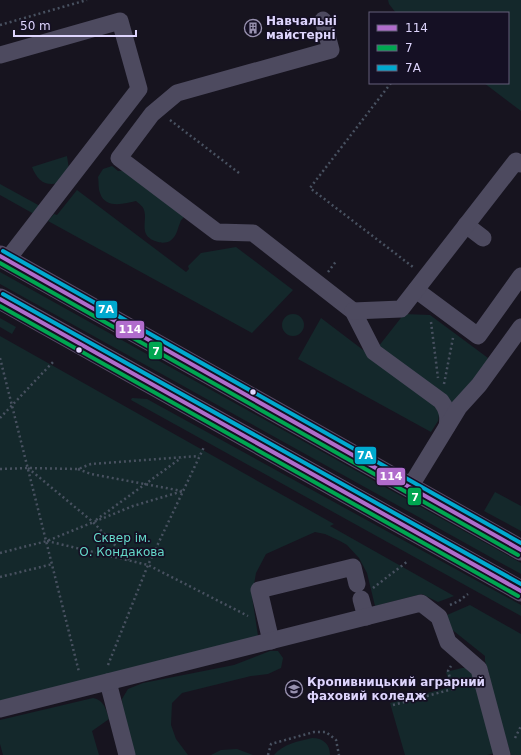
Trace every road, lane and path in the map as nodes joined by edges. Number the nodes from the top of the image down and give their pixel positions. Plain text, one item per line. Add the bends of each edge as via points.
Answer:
1 (87, 0) edge
2 (323, 20) dead end
3 (0, 25) edge
4 (0, 55) edge
5 (390, 84) edge
6 (157, 110) junction
7 (521, 164) edge
8 (239, 173) dead end
9 (466, 225) junction
10 (483, 238) dead end
11 (3, 258) edge
12 (337, 260) dead end
13 (331, 267) dead end
14 (426, 276) junction
15 (521, 276) edge
16 (422, 295) junction
17 (0, 299) edge
18 (353, 312) junction
19 (456, 320) junction
20 (521, 327) edge
21 (0, 358) edge
22 (53, 362) dead end
23 (441, 401) junction
24 (12, 405) junction
25 (0, 418) edge
26 (448, 426) junction
27 (204, 447) dead end
28 (199, 456) junction
29 (182, 457) junction
30 (28, 468) junction
31 (0, 469) edge
32 (78, 469) junction
33 (146, 484) junction
34 (410, 487) junction
35 (182, 491) junction
36 (93, 522) junction
37 (47, 541) junction
38 (521, 550) edge
39 (0, 553) edge
40 (130, 561) junction
41 (408, 561) dead end
42 (53, 564) junction
43 (148, 565) junction
44 (0, 577) edge
45 (359, 591) junction
46 (521, 591) edge
47 (468, 594) dead end
48 (448, 606) dead end
49 (366, 617) junction
50 (269, 633) junction
51 (460, 653) junction
52 (104, 683) junction
53 (83, 688) junction
54 (393, 705) dead end
55 (0, 709) edge
56 (127, 755) edge
57 (268, 755) edge
58 (339, 755) edge
59 (502, 755) edge

1 - 3 path
2 - 6 lane via 331,50 177,93
4 - 11 lane via 120,21 139,89
5 - 14 path via 310,188
6 - 8 path
6 - 18 lane via 119,158 217,232 254,233
7 - 9 lane via 516,161
9 - 10 lane
9 - 14 lane
11 - 34 main road
12 - 13 path
14 - 16 lane
15 - 19 lane via 478,336
16 - 18 lane via 401,310
16 - 19 lane
16 - 23 path
17 - 46 main road
18 - 23 lane via 374,352
19 - 23 path
20 - 26 lane via 479,385 459,406
21 - 24 path
22 - 24 path
23 - 26 lane via 448,412
24 - 25 path
24 - 30 path
26 - 34 lane
27 - 28 path
28 - 29 path
28 - 35 path
29 - 32 path via 91,464
29 - 33 path
30 - 31 path
30 - 32 path
30 - 36 path
30 - 37 path
32 - 33 path via 91,474
33 - 35 path
33 - 36 path
34 - 38 main road
35 - 36 path
35 - 43 path
36 - 37 path
36 - 40 path
37 - 39 path
37 - 40 path
37 - 42 path
40 - 43 path
41 - 45 path via 371,590
42 - 44 path
42 - 53 path
43 - 50 path
43 - 52 path
45 - 49 lane
45 - 50 lane via 353,567 258,590
47 - 48 path
49 - 50 lane
49 - 51 lane via 422,603 439,617 448,642
50 - 52 lane
51 - 54 path via 448,672 453,689
51 - 59 lane via 479,669
52 - 53 lane
52 - 56 lane
53 - 55 lane
57 - 58 path via 271,744 314,732 326,732 336,740

